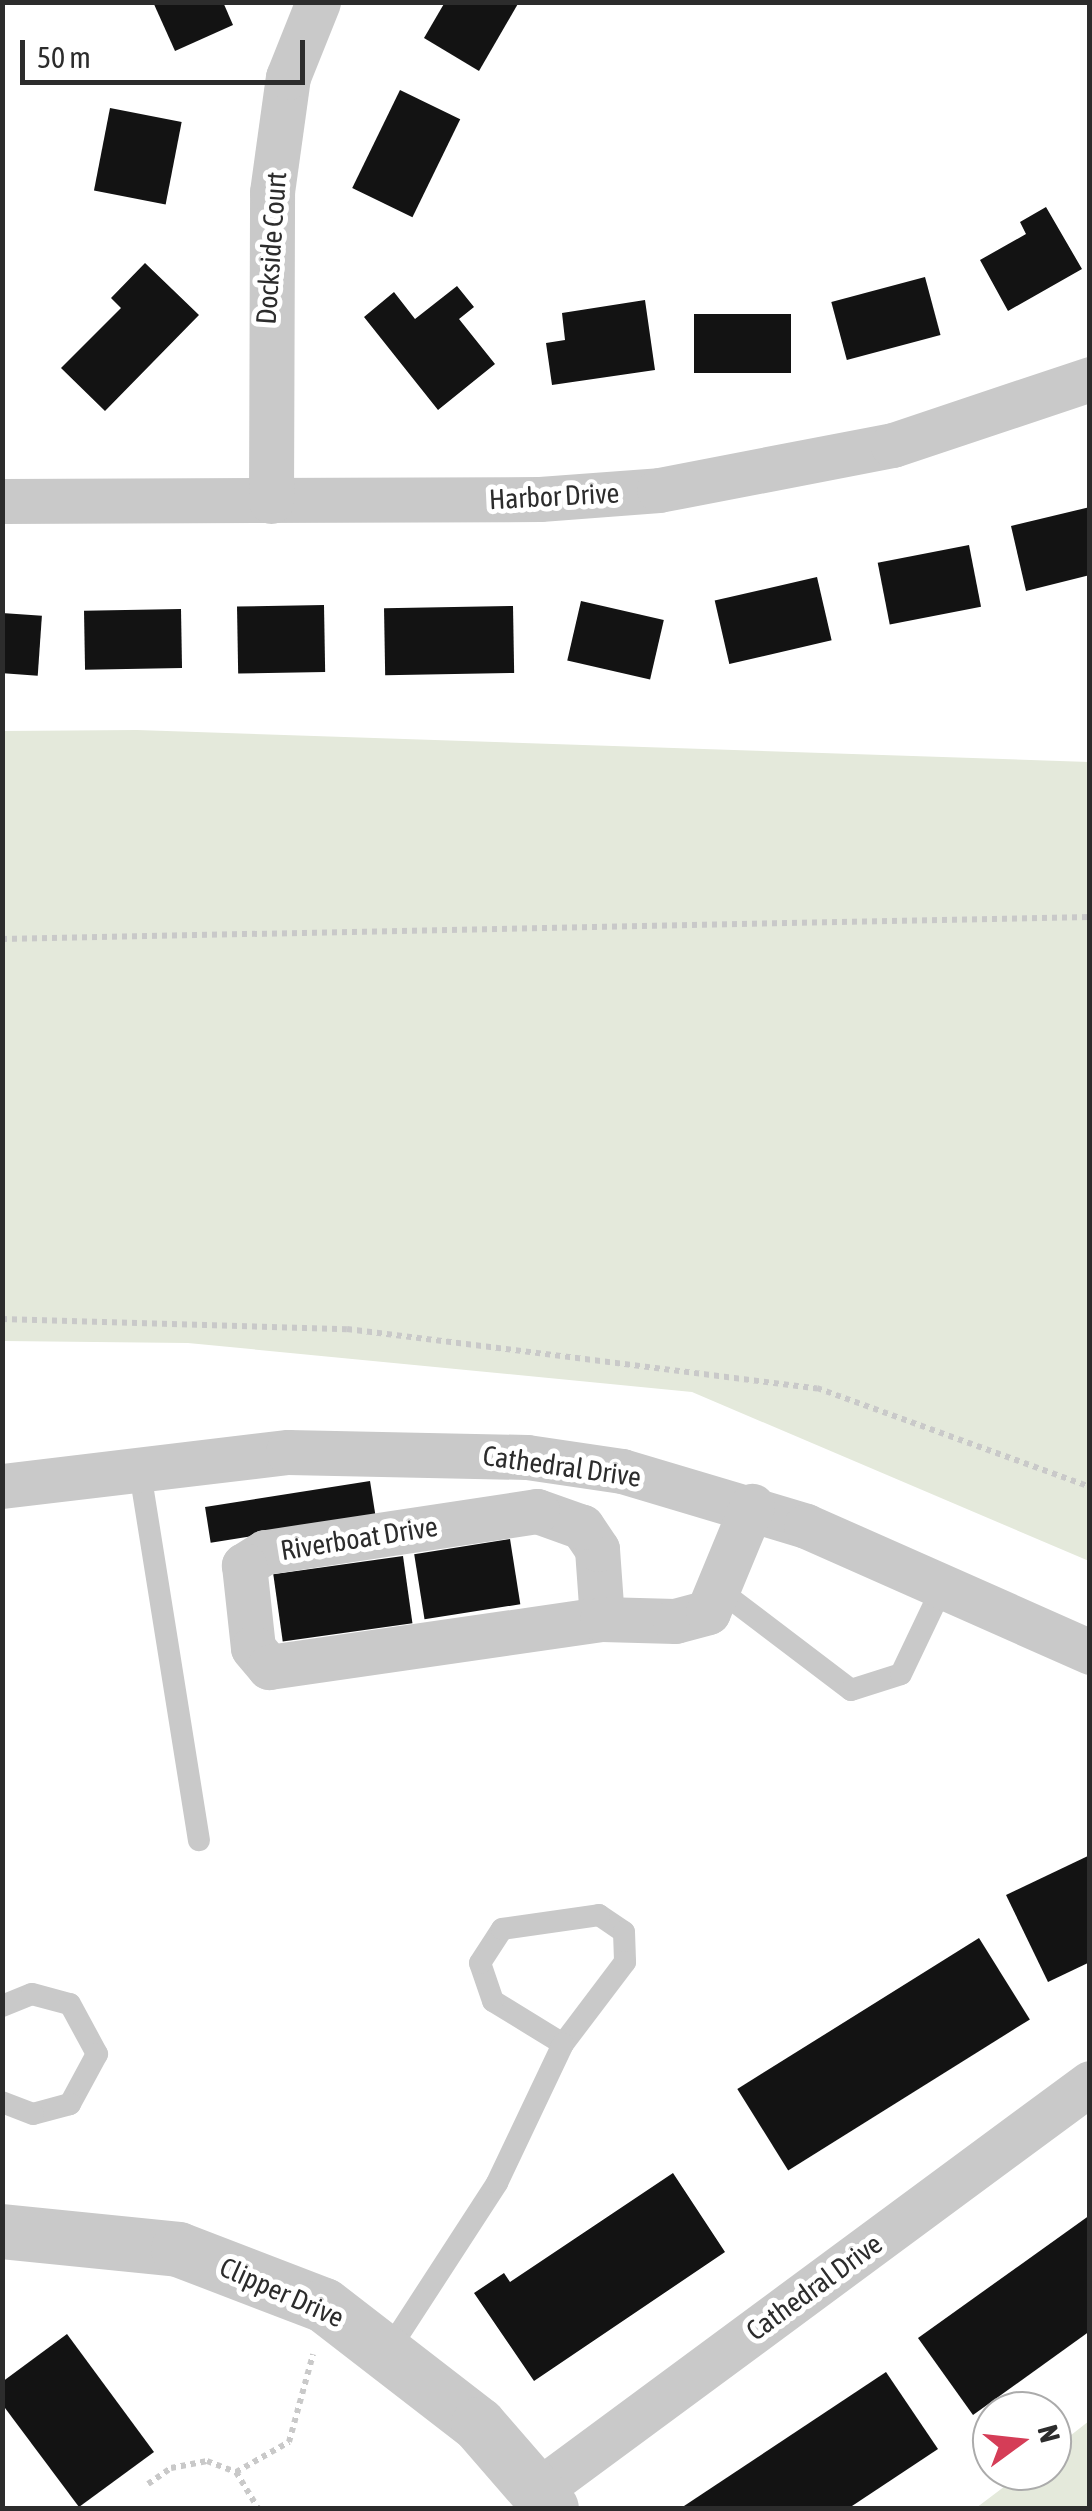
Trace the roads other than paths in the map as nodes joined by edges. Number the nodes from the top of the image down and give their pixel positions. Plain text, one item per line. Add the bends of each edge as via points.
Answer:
1 (318, 2) edge
2 (1090, 379) edge
3 (270, 500) junction
4 (2, 501) edge
5 (139, 1466) junction
6 (2, 1486) edge
7 (752, 1506) junction
8 (943, 1586) junction
9 (718, 1589) junction
10 (602, 1619) junction
11 (1090, 1652) edge
12 (198, 1840) dead end
13 (2, 2006) edge
14 (562, 2044) junction
15 (1090, 2083) edge
16 (2, 2102) edge
17 (2, 2231) edge
18 (390, 2348) junction
19 (545, 2500) edge

1 - 3 street, Dockside Court via 288,77 272,192
2 - 3 street, Harbor Drive via 893,445 659,490
3 - 4 street, Harbor Drive
5 - 6 street, Cathedral Drive
5 - 7 street, Cathedral Drive via 288,1452 528,1457
5 - 12 lane
7 - 8 street, Cathedral Drive
7 - 9 street, Riverboat Drive
8 - 9 lane via 901,1674 851,1690
8 - 11 street, Cathedral Drive
9 - 10 street, Riverboat Drive via 708,1612
10 - 10 street, Riverboat Drive via 269,1667 253,1648 244,1565 264,1552 537,1511 582,1527 597,1549
13 - 16 lane via 32,1994 70,2004 97,2054 70,2104 33,2114
14 - 14 lane via 493,2000 480,1963 487,1944 512,1926 612,1919 624,1932 625,1962
14 - 18 lane via 496,2184
15 - 19 street, Cathedral Drive
17 - 18 street, Clipper Drive via 178,2249 339,2315
18 - 19 street, Clipper Drive

